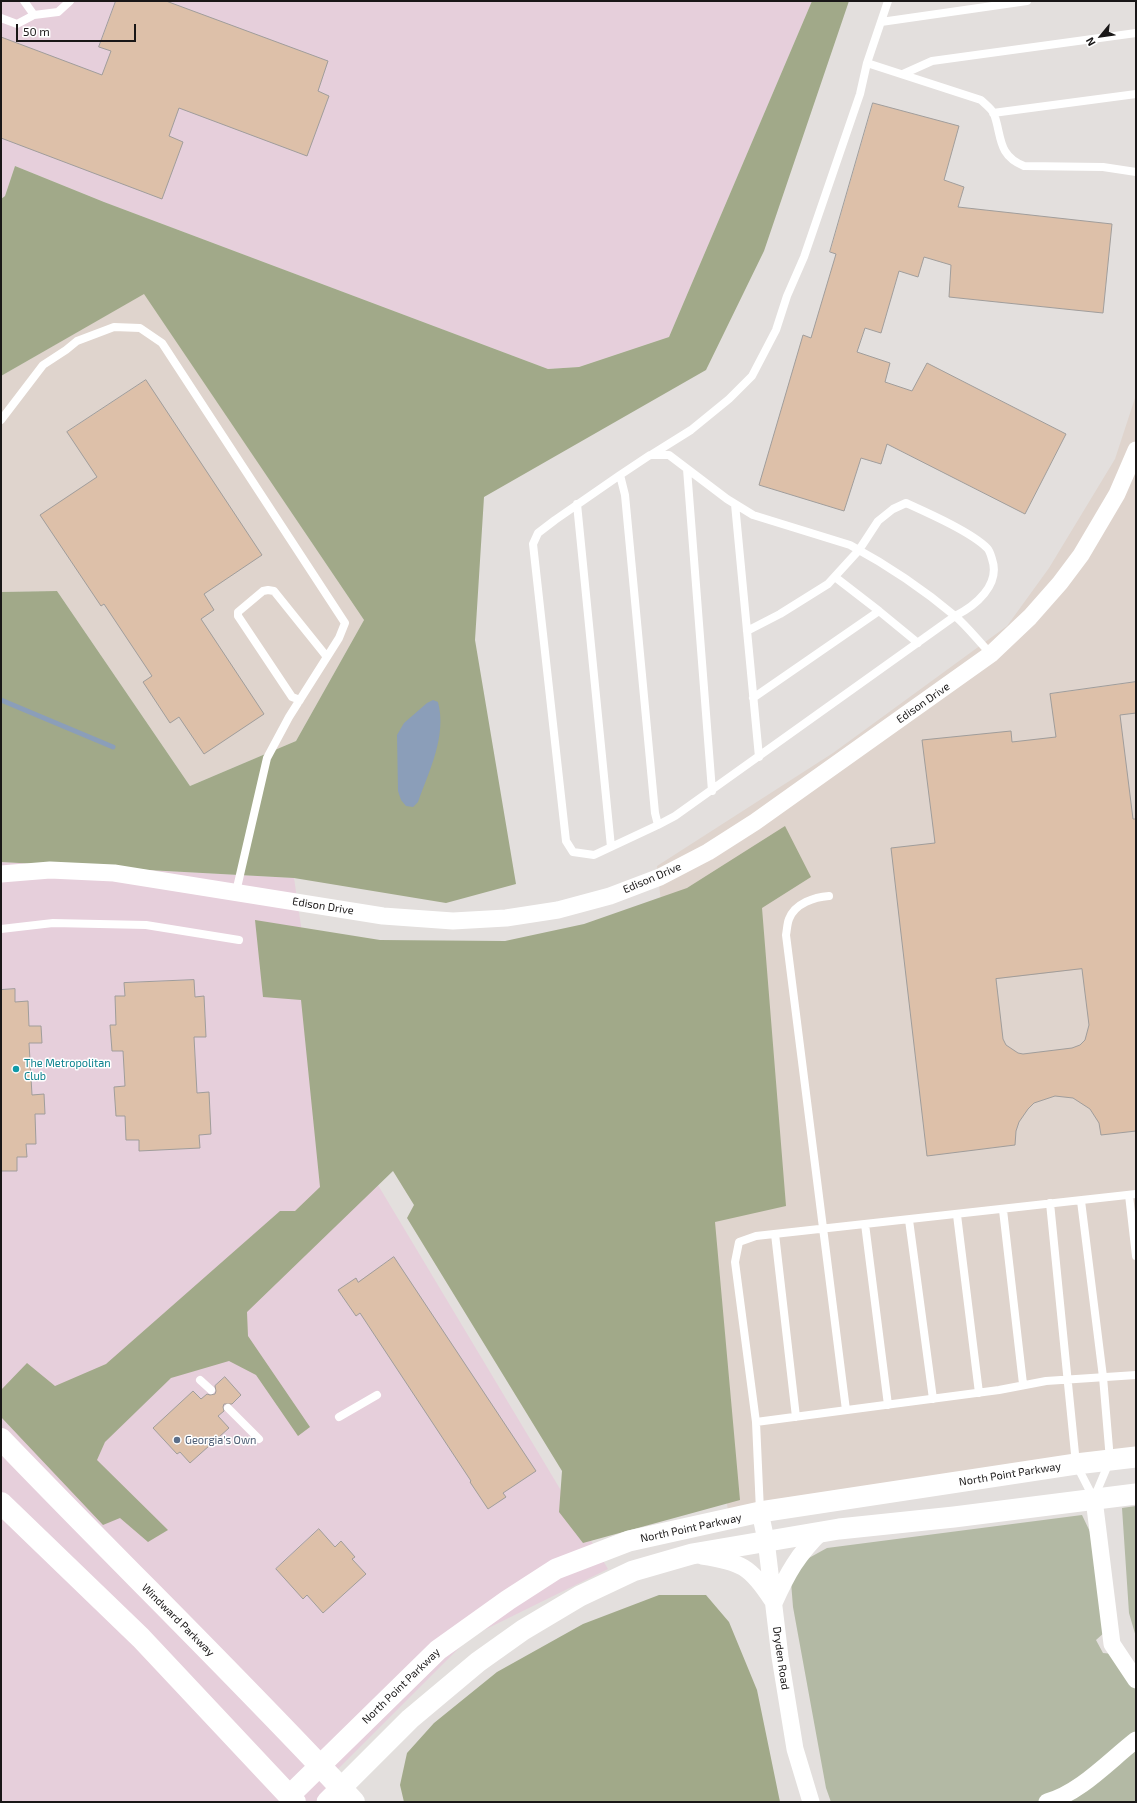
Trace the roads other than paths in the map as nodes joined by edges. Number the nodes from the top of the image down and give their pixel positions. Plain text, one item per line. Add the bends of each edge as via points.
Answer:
1 (24, 1) edge
2 (58, 1) edge
3 (70, 1) edge
4 (888, 1) edge
5 (1028, 1) edge
6 (58, 12) junction
7 (34, 15) junction
8 (1, 18) edge
9 (881, 22) junction
10 (1136, 33) edge
11 (867, 63) junction
12 (903, 74) junction
13 (1136, 94) edge
14 (994, 113) junction
15 (1136, 172) edge
16 (1, 420) edge
17 (650, 455) junction
18 (1135, 456) edge
19 (687, 469) junction
20 (620, 474) junction
21 (577, 504) junction
22 (735, 504) junction
23 (859, 550) junction
24 (835, 577) junction
25 (879, 611) junction
26 (955, 616) junction
27 (747, 631) junction
28 (918, 643) junction
29 (991, 654) junction
30 (327, 657) junction
31 (754, 698) junction
32 (300, 700) junction
33 (759, 757) junction
34 (712, 790) junction
35 (658, 825) junction
36 (611, 847) junction
37 (1, 874) edge
38 (236, 892) junction
39 (829, 896) dead end
40 (1, 929) edge
41 (239, 940) dead end
42 (1133, 1194) edge
43 (1081, 1201) junction
44 (1050, 1204) junction
45 (1003, 1210) junction
46 (957, 1214) junction
47 (910, 1220) junction
48 (865, 1224) junction
49 (823, 1229) junction
50 (775, 1234) junction
51 (1136, 1256) edge
52 (1136, 1375) edge
53 (1103, 1377) junction
54 (1066, 1378) junction
55 (200, 1380) dead end
56 (1023, 1384) junction
57 (211, 1390) dead end
58 (980, 1392) junction
59 (377, 1395) dead end
60 (933, 1399) junction
61 (888, 1405) junction
62 (228, 1408) dead end
63 (846, 1410) junction
64 (339, 1417) dead end
65 (796, 1417) junction
66 (756, 1422) junction
67 (1, 1439) edge
68 (259, 1439) dead end
69 (1136, 1457) edge
70 (1110, 1460) junction
71 (1076, 1464) junction
72 (1136, 1494) edge
73 (1094, 1499) junction
74 (1, 1503) edge
75 (760, 1512) junction
76 (822, 1531) junction
77 (766, 1540) junction
78 (692, 1554) junction
79 (774, 1604) junction
80 (1136, 1680) edge
81 (1136, 1740) edge
82 (319, 1766) junction
83 (340, 1797) edge
84 (289, 1800) edge
85 (811, 1802) edge
86 (1047, 1802) edge

1 - 7 lane
2 - 6 lane
3 - 6 lane
4 - 9 lane
5 - 9 lane
6 - 7 lane
7 - 8 lane via 17,24
9 - 11 lane
10 - 12 lane via 932,60
11 - 12 lane
11 - 17 lane via 860,94 804,257 776,330 752,376 691,430
12 - 14 lane via 981,100
13 - 14 lane
14 - 15 lane via 1000,142 1014,162 1024,166 1103,167
16 - 30 lane via 43,365 77,341 114,327 140,328 162,343 345,623
17 - 19 lane via 669,455
17 - 20 lane
18 - 29 street, Edison Drive via 1117,494 1081,555 1060,584
19 - 22 lane
19 - 34 lane
20 - 21 lane
20 - 35 lane via 625,495
21 - 36 lane
21 - 36 lane via 538,533 533,544 566,841 573,852 594,855
22 - 23 lane via 754,515
22 - 27 lane
23 - 24 lane
23 - 26 lane via 886,565
23 - 26 lane via 878,521 906,503 975,539 988,549 995,567 989,587 980,600
24 - 25 lane
24 - 27 lane via 780,614
25 - 28 lane
25 - 31 lane
26 - 28 lane
26 - 29 lane
27 - 31 lane
28 - 33 lane
29 - 38 street, Edison Drive via 755,822 708,852 660,877 610,896 558,910 506,918 452,921 383,916
30 - 32 lane
30 - 32 lane via 274,591 263,591 238,612 238,616 292,697
31 - 33 lane
32 - 38 lane via 267,758
33 - 34 lane
34 - 35 lane
35 - 36 lane
37 - 38 street, Edison Drive via 50,870 114,873
39 - 49 lane via 817,897 802,904 789,917 786,935
40 - 41 lane via 53,923 146,925
42 - 43 lane
42 - 51 lane
43 - 44 lane
43 - 53 lane
44 - 45 lane
44 - 54 lane
45 - 46 lane
45 - 56 lane
46 - 47 lane
46 - 58 lane
47 - 48 lane
47 - 60 lane
48 - 49 lane
48 - 61 lane
49 - 50 lane
49 - 63 lane
50 - 65 lane
50 - 66 lane via 756,1236 739,1242 736,1262
52 - 53 lane
53 - 54 lane
53 - 70 lane
54 - 56 lane
54 - 71 lane
55 - 57 lane
56 - 58 lane
58 - 60 lane
59 - 64 lane
60 - 61 lane
61 - 63 lane
62 - 68 lane
63 - 65 lane
65 - 66 lane
66 - 75 lane
67 - 82 main road, Windward Parkway
69 - 70 street, North Point Parkway
70 - 71 street, North Point Parkway
70 - 73 lane
71 - 73 lane
71 - 75 street, North Point Parkway
72 - 73 street
73 - 76 street
73 - 80 street via 1112,1644
74 - 84 main road via 141,1638
75 - 77 street, Dryden Road
75 - 82 street, North Point Parkway via 629,1541 556,1569 438,1650
76 - 77 street
76 - 79 street via 807,1545 795,1562
77 - 78 street
77 - 79 street, Dryden Road
78 - 79 street via 730,1560 748,1569
78 - 83 street via 633,1571 580,1596 523,1630 478,1662 410,1719
79 - 85 street, Dryden Road via 795,1749
81 - 86 street via 1075,1790
82 - 83 main road, Windward Parkway
82 - 84 street, North Point Parkway

